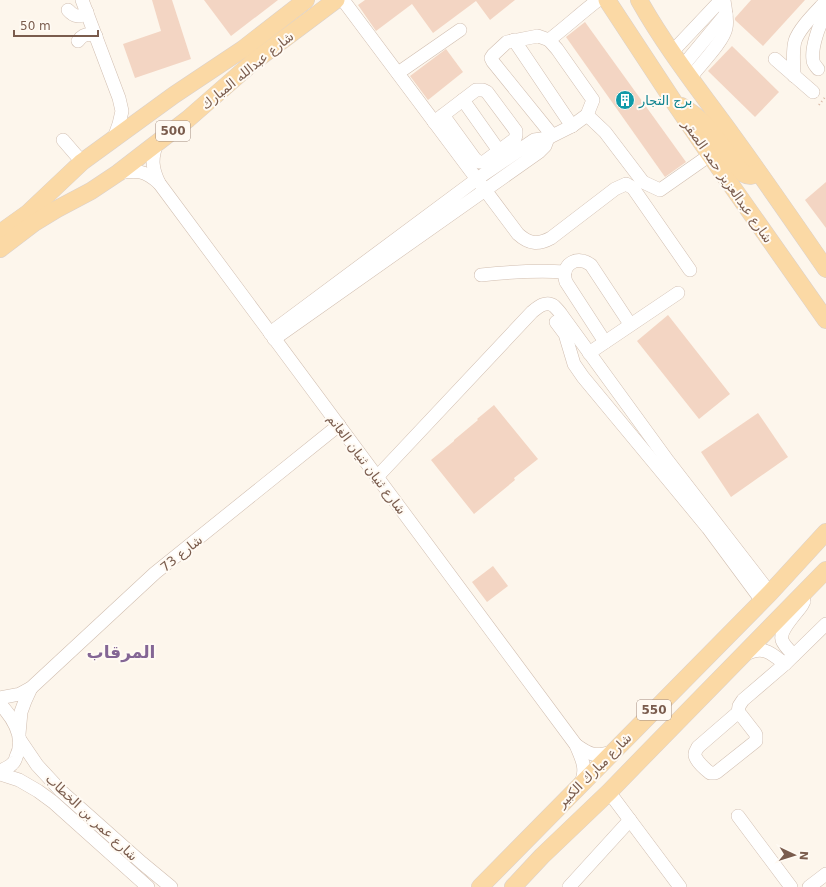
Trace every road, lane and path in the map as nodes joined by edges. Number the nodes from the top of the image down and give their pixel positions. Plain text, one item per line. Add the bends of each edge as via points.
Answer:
1 (82, 0) edge
2 (306, 0) edge
3 (336, 0) edge
4 (343, 0) edge
5 (598, 0) edge
6 (607, 0) edge
7 (721, 0) edge
8 (724, 0) edge
9 (826, 1) edge
10 (643, 4) edge
11 (68, 10) dead end
12 (87, 12) junction
13 (826, 14) edge
14 (460, 30) dead end
15 (96, 36) junction
16 (514, 40) junction
17 (549, 40) junction
18 (78, 41) dead end
19 (672, 52) junction
20 (775, 59) dead end
21 (818, 69) dead end
22 (686, 72) junction
23 (398, 73) junction
24 (794, 76) junction
25 (188, 86) junction
26 (813, 92) dead end
27 (463, 100) junction
28 (674, 102) junction
29 (203, 106) junction
30 (587, 115) junction
31 (438, 118) junction
32 (572, 126) junction
33 (550, 137) junction
34 (114, 138) junction
35 (63, 140) dead end
36 (157, 143) junction
37 (499, 151) junction
38 (710, 155) junction
39 (78, 165) junction
40 (758, 172) junction
41 (118, 173) junction
42 (159, 183) junction
43 (481, 185) junction
44 (91, 191) junction
45 (0, 233) edge
46 (0, 249) edge
47 (826, 269) edge
48 (690, 270) dead end
49 (565, 272) junction
50 (481, 276) dead end
51 (678, 293) dead end
52 (532, 312) junction
53 (826, 320) edge
54 (630, 324) junction
55 (272, 336) junction
56 (605, 342) junction
57 (589, 353) junction
58 (339, 426) junction
59 (377, 477) junction
60 (826, 532) edge
61 (826, 570) edge
62 (802, 595) junction
63 (766, 597) junction
64 (826, 624) edge
65 (794, 655) junction
66 (741, 657) junction
67 (784, 664) junction
68 (31, 688) junction
69 (0, 698) edge
70 (0, 704) edge
71 (738, 713) junction
72 (20, 738) junction
73 (576, 745) junction
74 (612, 752) junction
75 (0, 772) edge
76 (579, 786) junction
77 (610, 792) junction
78 (551, 814) junction
79 (738, 816) dead end
80 (630, 820) junction
81 (569, 831) junction
82 (527, 839) junction
83 (542, 856) junction
84 (142, 863) junction
85 (132, 873) junction
86 (826, 874) edge
87 (148, 887) edge
88 (171, 887) edge
89 (480, 887) edge
90 (513, 887) edge
91 (569, 887) edge
92 (680, 887) edge
93 (791, 887) edge
94 (809, 887) edge

1 - 12 street
2 - 25 main road, شارع عبدالله المبارك / 500 via 243,49
3 - 29 main road, شارع عبدالله المبارك / 500 via 252,63
4 - 23 street
5 - 17 street
6 - 28 main road, شارع عبدالعزيز حمد الصقر
7 - 19 street
8 - 22 street via 727,26 721,40
9 - 24 street via 797,37 794,47
10 - 19 main road
11 - 12 street via 77,17
12 - 15 street
13 - 21 street via 817,33 814,51 813,62
14 - 23 street
15 - 18 street via 86,34
15 - 34 street via 122,111
16 - 17 street via 538,36
16 - 32 street
16 - 33 street via 507,42 493,55 492,60
17 - 30 street via 593,100
19 - 22 main road
20 - 24 street
22 - 40 main road
23 - 31 street
24 - 26 street
25 - 29 main road via 195,87 201,92
25 - 34 main road, شارع عبدالله المبارك / 500
27 - 31 street
27 - 37 street
27 - 37 street via 479,89 487,92 516,131 515,139
28 - 38 main road, شارع عبدالعزيز حمد الصقر
28 - 40 main road via 708,127 744,174 751,176
29 - 36 main road, شارع عبدالله المبارك / 500
30 - 32 street
30 - 38 street via 605,132 643,182 660,190
31 - 37 street via 477,161 484,162
31 - 43 street
32 - 33 street
33 - 43 street via 539,152
34 - 39 main road, شارع عبدالله المبارك / 500
35 - 39 street
36 - 41 main road, شارع عبدالله المبارك / 500
36 - 42 street via 153,163 154,174
38 - 53 main road, شارع عبدالعزيز حمد الصقر
39 - 44 main road via 73,178 82,189
39 - 45 main road, شارع عبدالله المبارك / 500 via 28,213
40 - 47 main road
41 - 42 street via 141,172
41 - 44 main road, شارع عبدالله المبارك / 500
42 - 55 street, شارع ثنيان ثنيان الغانم
43 - 48 street via 518,234 530,242 538,243 551,238 615,189 626,184 633,188
43 - 55 street
44 - 46 main road, شارع عبدالله المبارك / 500 via 57,209
49 - 50 street via 515,272
49 - 54 street via 574,261 589,263
49 - 56 street via 566,282
51 - 54 street
52 - 57 street via 539,306 553,305
52 - 59 street
52 - 63 street via 546,310 554,318 565,334 574,364 583,377
54 - 56 street
55 - 58 street, شارع ثنيان ثنيان الغانم
56 - 57 street
57 - 63 street
58 - 59 street, شارع ثنيان ثنيان الغانم
58 - 68 street, شارع 73 via 155,573
59 - 73 street, شارع ثنيان ثنيان الغانم
60 - 63 main road, شارع مبارك الكبير / 550
61 - 62 main road, شارع مبارك الكبير / 550
62 - 65 street via 802,605 782,635 782,641
62 - 66 main road, شارع مبارك الكبير / 550
63 - 74 main road, شارع مبارك الكبير / 550
64 - 65 street
65 - 67 street
66 - 67 street via 756,650 763,650
66 - 77 main road, شارع مبارك الكبير / 550
67 - 71 street via 743,700
68 - 69 street, شارع 73 via 20,694
68 - 72 street, شارع 73 via 21,712
70 - 72 street, شارع عمر بن الخطاب via 12,719
71 - 71 street via 755,733 756,741 712,774 697,759 695,753 698,747
72 - 75 street, شارع 73 via 19,753 14,763
72 - 84 street, شارع عمر بن الخطاب via 37,765 61,791
73 - 74 street via 595,755
73 - 76 street via 584,768
74 - 76 main road, شارع مبارك الكبير / 550
75 - 85 street, شارع عمر بن الخطاب via 19,780 53,802
76 - 78 main road, شارع مبارك الكبير / 550
77 - 80 street
77 - 81 main road, شارع مبارك الكبير / 550
78 - 81 main road via 549,822 553,830 558,833
78 - 82 main road, شارع مبارك الكبير / 550
79 - 93 street
80 - 91 street
80 - 92 street
81 - 83 main road, شارع مبارك الكبير / 550
82 - 83 main road via 535,837 542,841 545,848
82 - 89 main road, شارع مبارك الكبير / 550
83 - 90 main road, شارع مبارك الكبير / 550
84 - 85 street
84 - 88 street, شارع عمر بن الخطاب
85 - 87 street, شارع عمر بن الخطاب
86 - 94 street

